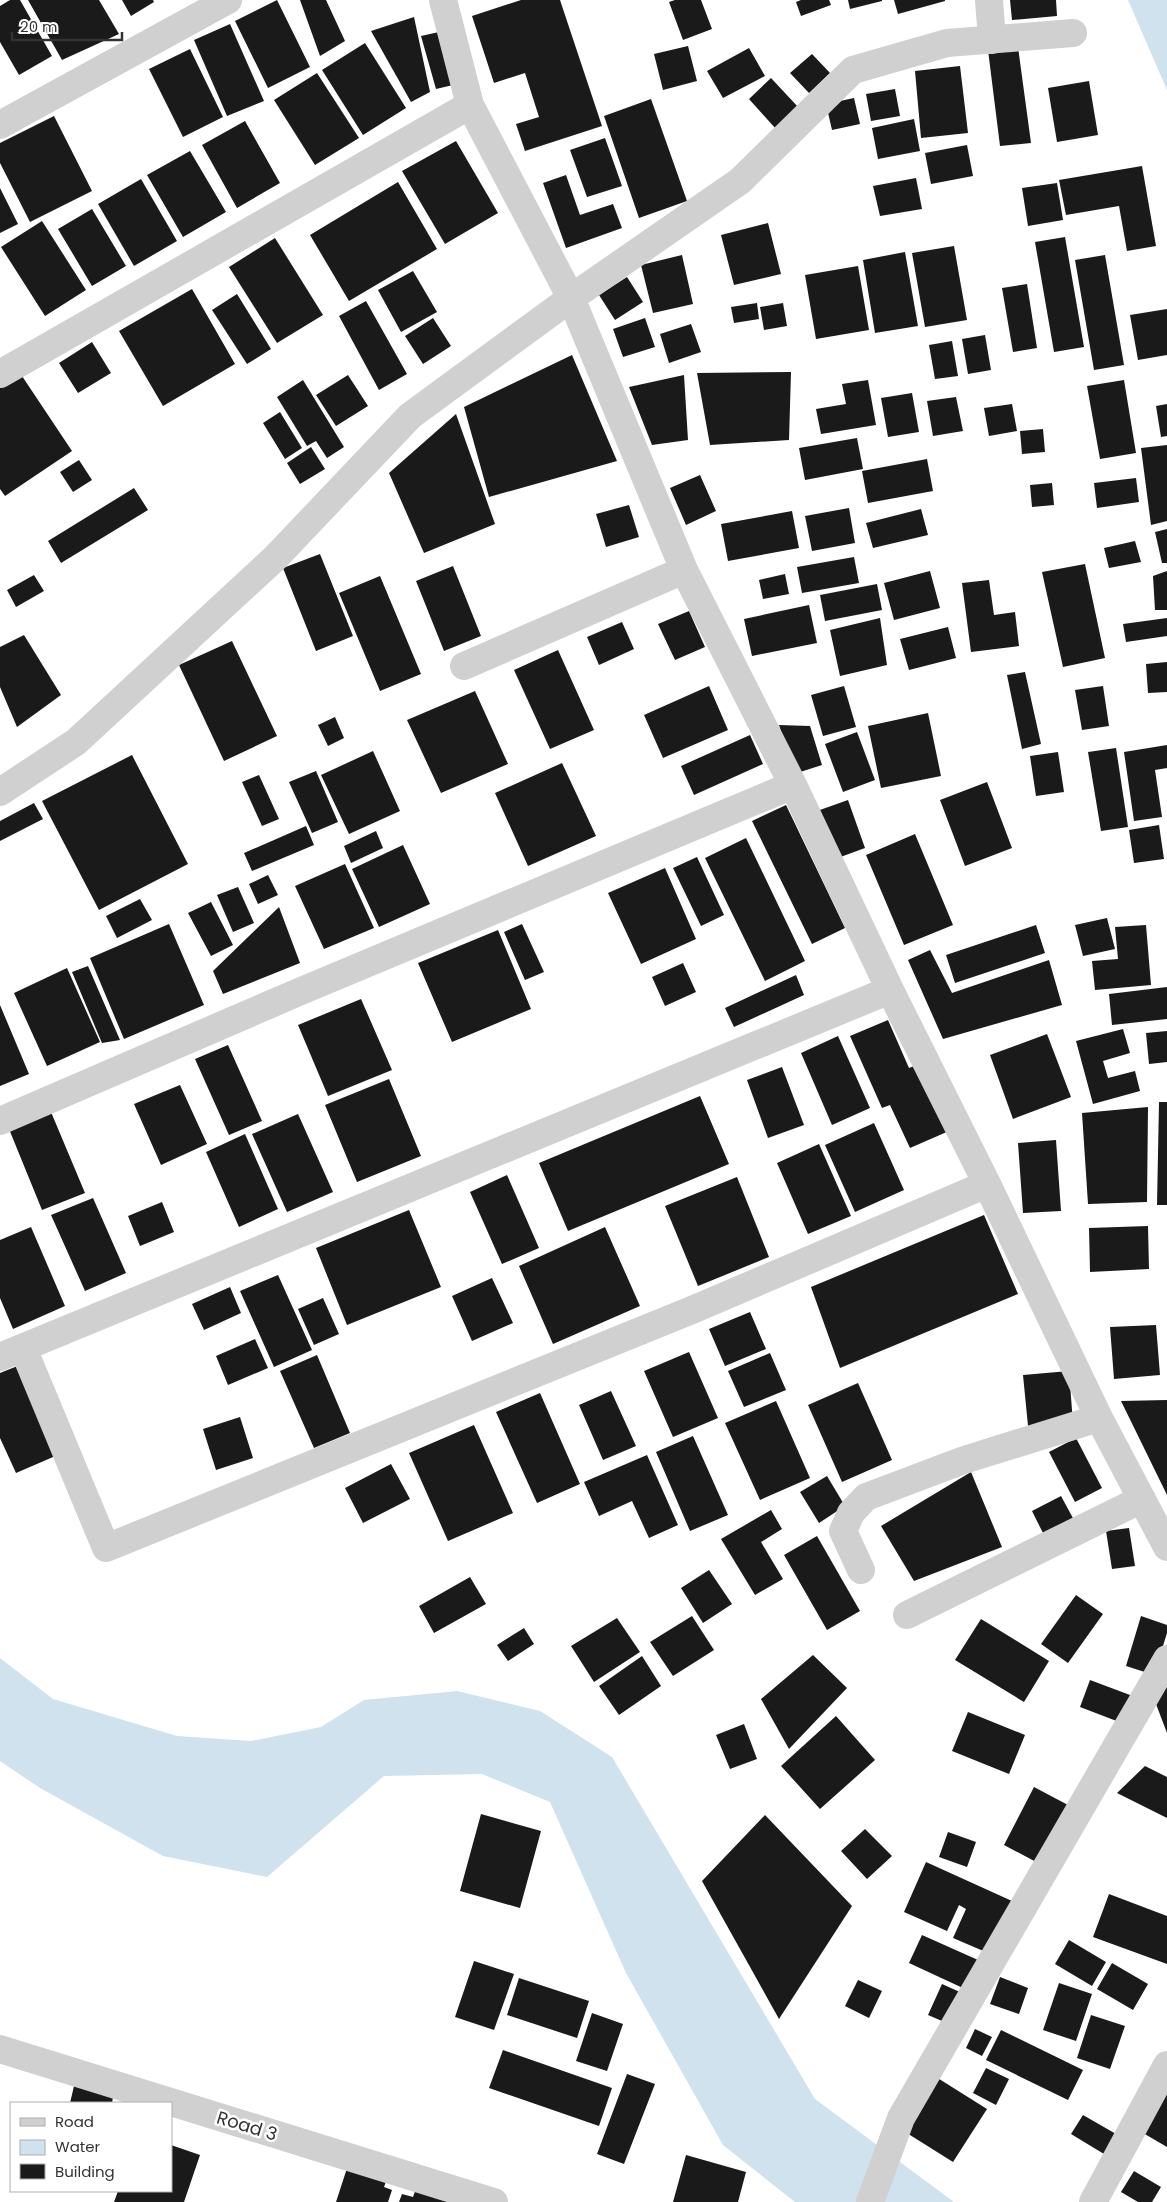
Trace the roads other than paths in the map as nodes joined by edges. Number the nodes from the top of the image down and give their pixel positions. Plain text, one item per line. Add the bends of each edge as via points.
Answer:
1 (228, 0) edge
2 (442, 0) edge
3 (989, 0) edge
4 (1073, 33) dead end
5 (992, 40) junction
6 (470, 106) junction
7 (0, 125) edge
8 (571, 298) junction
9 (0, 374) edge
10 (684, 570) junction
11 (464, 666) dead end
12 (793, 785) junction
13 (0, 792) edge
14 (890, 990) junction
15 (0, 1121) edge
16 (987, 1184) junction
17 (12, 1353) edge
18 (1100, 1418) junction
19 (1142, 1499) junction
20 (1167, 1547) edge
21 (861, 1570) dead end
22 (908, 1615) dead end
23 (1167, 1659) edge
24 (0, 2049) edge
25 (1167, 2065) edge
26 (171, 2102) edge
27 (172, 2102) edge
28 (494, 2202) edge
29 (870, 2202) edge
30 (1093, 2202) edge

1 - 7 street
2 - 6 street
3 - 5 street
4 - 5 street
5 - 8 street via 947,44 853,70 740,181
6 - 8 street
6 - 9 street
8 - 10 street
8 - 13 street via 410,416 276,557 83,736
10 - 11 street
10 - 12 street
12 - 14 street
12 - 15 street
14 - 16 street
14 - 17 street
16 - 17 street via 692,1310 106,1548
16 - 18 street
18 - 19 street
18 - 21 street via 964,1460 866,1496 851,1513 843,1532
19 - 20 street
19 - 22 street
23 - 29 street via 901,2118
24 - 26 street, Road 3
25 - 30 street
27 - 28 street, Road 3

